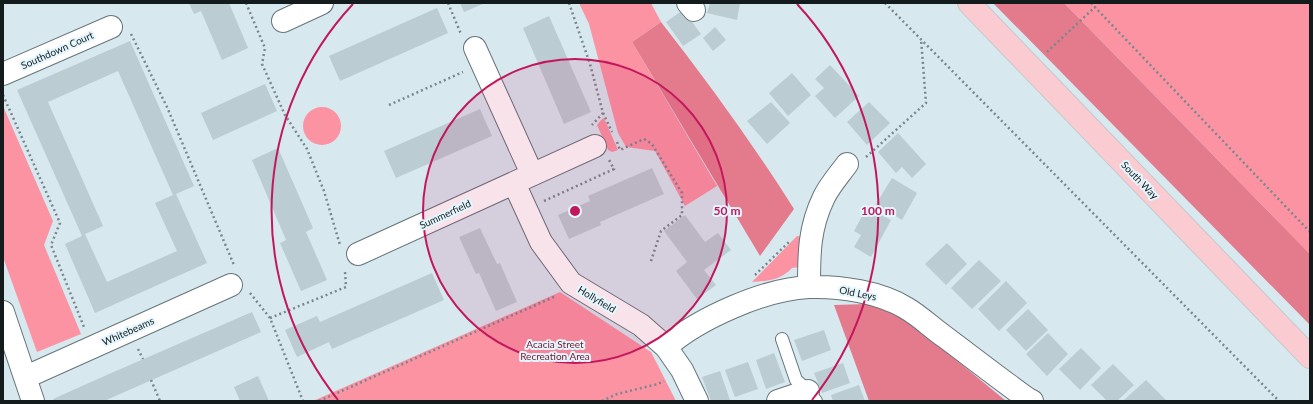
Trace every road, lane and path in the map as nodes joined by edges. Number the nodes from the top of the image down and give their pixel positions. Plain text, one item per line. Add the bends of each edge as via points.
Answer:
1 (246, 3) edge
2 (322, 3) edge
3 (448, 3) edge
4 (569, 3) edge
5 (885, 3) edge
6 (969, 3) edge
7 (1091, 3) edge
8 (1095, 7) junction
9 (283, 21) dead end
10 (111, 26) joint
11 (921, 39) junction
12 (1046, 53) dead end
13 (478, 56) junction
14 (3, 74) edge
15 (3, 94) edge
16 (389, 105) dead end
17 (603, 113) junction
18 (596, 143) junction
19 (847, 164) joint
20 (523, 179) junction
21 (525, 209) junction
22 (814, 222) junction
23 (1310, 232) edge
24 (348, 258) junction
25 (650, 264) dead end
26 (754, 276) dead end
27 (237, 279) junction
28 (571, 283) junction
29 (809, 287) junction
30 (3, 312) edge
31 (270, 318) junction
32 (782, 339) dead end
33 (92, 347) junction
34 (666, 347) junction
35 (1310, 357) edge
36 (682, 370) junction
37 (26, 377) junction
38 (151, 380) dead end
39 (812, 396) edge
40 (33, 401) edge
41 (160, 401) edge
42 (303, 401) edge
43 (319, 401) edge
44 (602, 401) edge
45 (697, 401) edge
46 (778, 401) edge
47 (1032, 401) edge
48 (1279, 401) edge

1 - 24 path via 266,48 262,64 285,115 307,149
2 - 9 street
3 - 13 path via 467,48
4 - 17 path via 590,64
5 - 11 path
6 - 35 main road, South Way
7 - 8 path
8 - 12 path
8 - 23 path
10 - 14 street, Southdown Court
10 - 27 path via 124,20 167,107
11 - 19 path via 926,103 867,156
11 - 48 path
13 - 16 path
13 - 20 street
15 - 33 path via 60,223 51,245
17 - 18 path via 593,124
17 - 25 path via 620,150 644,139 652,144 682,193 682,215 661,231
18 - 20 street, Summerfield
18 - 21 path via 614,169
19 - 22 street via 825,196
20 - 21 street, Hollyfield
20 - 24 street, Summerfield
21 - 28 street, Hollyfield via 541,242
22 - 26 path via 797,234
22 - 29 street via 809,255
24 - 31 path via 346,287
27 - 31 path
27 - 33 street, Whitebeams
28 - 34 street, Hollyfield via 641,325
28 - 43 path via 562,293
29 - 34 street, Old Leys via 771,293 731,308 690,328
29 - 47 street, Old Leys via 874,294 906,308
30 - 37 street
31 - 42 path
32 - 39 lane via 796,380
33 - 37 street, Whitebeams
34 - 36 street, Hollyfield
36 - 44 path via 658,384 617,394
36 - 45 street, Hollyfield
37 - 40 street
38 - 41 path
39 - 46 street

